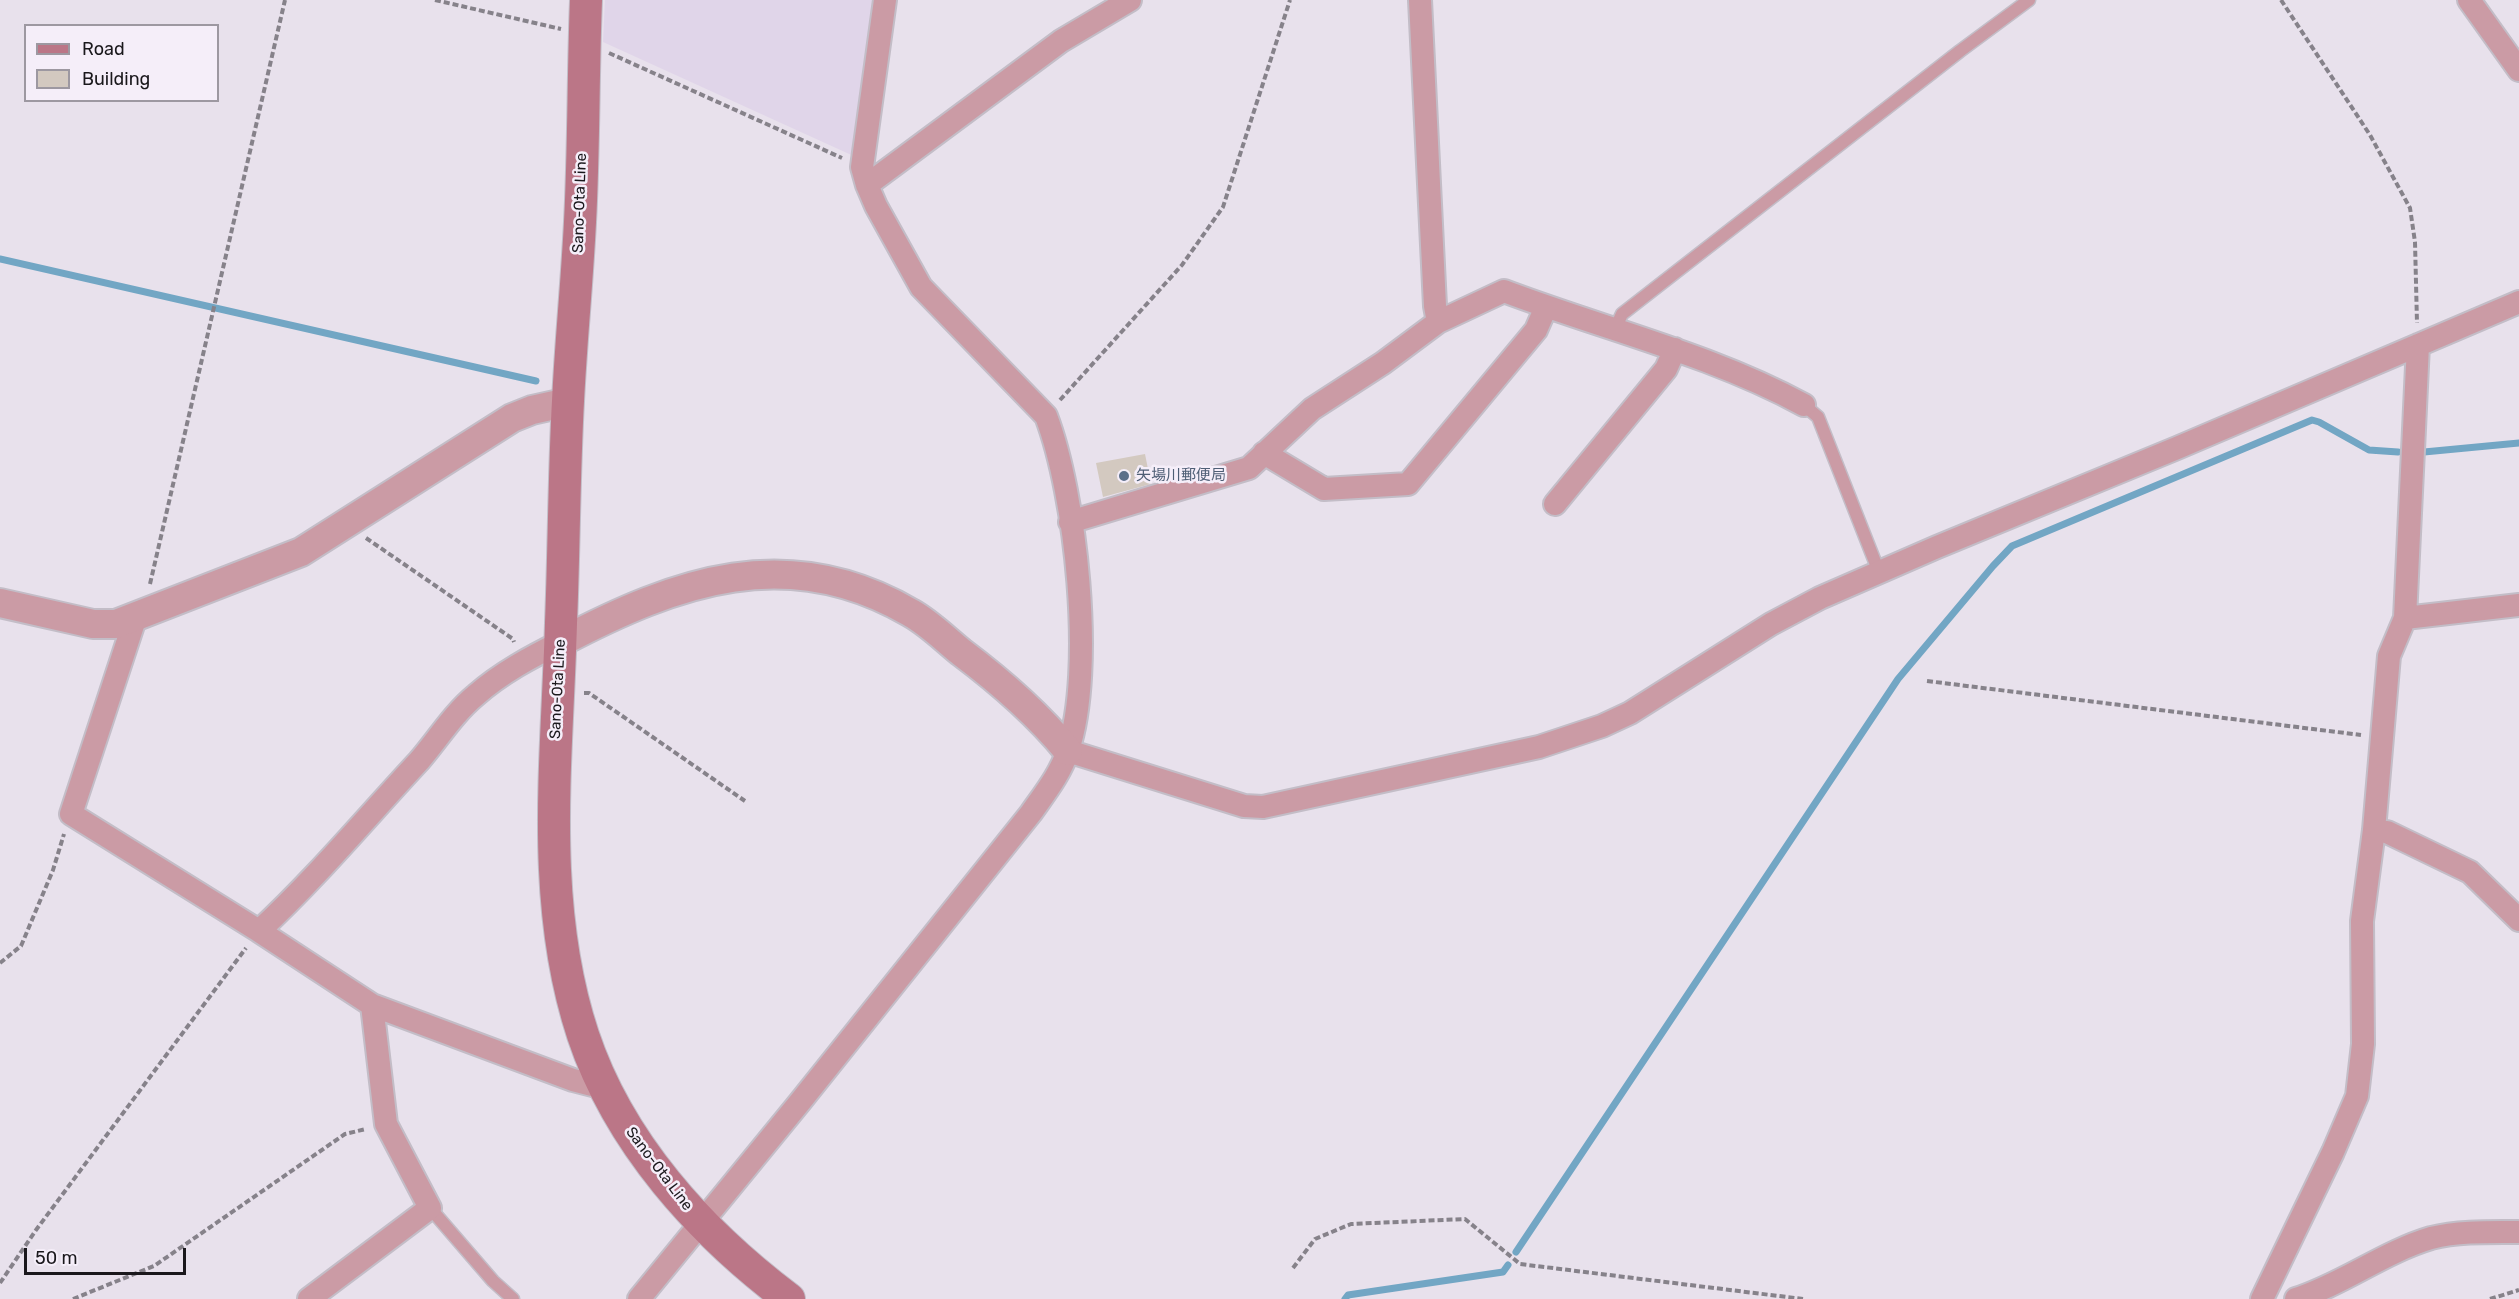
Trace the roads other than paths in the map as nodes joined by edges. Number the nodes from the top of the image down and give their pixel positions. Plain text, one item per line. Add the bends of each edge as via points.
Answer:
1 (586, 0) edge
2 (885, 0) edge
3 (1130, 0) edge
4 (1420, 0) edge
5 (2029, 0) edge
6 (2469, 0) edge
7 (2519, 70) edge
8 (865, 176) junction
9 (2519, 302) edge
10 (1546, 307) junction
11 (1438, 322) junction
12 (1615, 328) junction
13 (2418, 345) junction
14 (1675, 349) junction
15 (568, 402) junction
16 (1804, 405) joint
17 (1264, 453) junction
18 (1555, 504) dead end
19 (1070, 522) junction
20 (1879, 572) junction
21 (0, 603) edge
22 (2519, 605) edge
23 (140, 614) junction
24 (2405, 618) junction
25 (561, 642) junction
26 (1068, 751) junction
27 (2374, 830) junction
28 (2519, 920) edge
29 (259, 931) junction
30 (372, 1005) junction
31 (604, 1088) junction
32 (430, 1208) junction
33 (701, 1224) junction
34 (2519, 1232) edge
35 (309, 1299) edge
36 (513, 1299) edge
37 (639, 1299) edge
38 (789, 1299) edge
39 (2262, 1299) edge
40 (2296, 1299) edge

1 - 15 main road, Sano-Ota Line via 580,219
2 - 8 street
3 - 8 street via 1061,41
4 - 11 street
5 - 12 lane via 1622,314
6 - 7 street
8 - 19 street via 876,206 921,287 1046,416 1055,440
9 - 13 street
10 - 11 street via 1504,291
10 - 12 street
10 - 17 street via 1536,330 1408,484 1324,489
11 - 17 street via 1312,409
12 - 14 street
13 - 20 street
13 - 24 street
14 - 16 street
14 - 18 street via 1666,369
15 - 23 street via 512,418 301,552
15 - 25 main road, Sano-Ota Line
16 - 20 lane via 1818,417
17 - 19 street via 1249,468
19 - 26 street via 1081,670
20 - 26 street via 1771,624 1620,717 1562,740 1478,762 1263,807 1244,806
21 - 23 street via 93,624 116,624
22 - 24 street
23 - 29 street via 71,814
24 - 27 street via 2389,656
25 - 26 street via 613,616 710,580 762,574 836,581 869,592 912,614 1012,691
25 - 29 street via 500,676 475,695 298,894
25 - 31 main road, Sano-Ota Line via 553,853 555,899 566,976
26 - 33 street via 1031,813
27 - 28 street via 2387,832 2470,872
27 - 39 street via 2362,921 2363,1044 2357,1096
29 - 30 street
30 - 31 street
30 - 32 street via 386,1124
31 - 33 main road, Sano-Ota Line via 634,1137
32 - 35 street
32 - 36 lane
33 - 37 street
33 - 38 main road, Sano-Ota Line
34 - 40 street via 2434,1238 2406,1247

